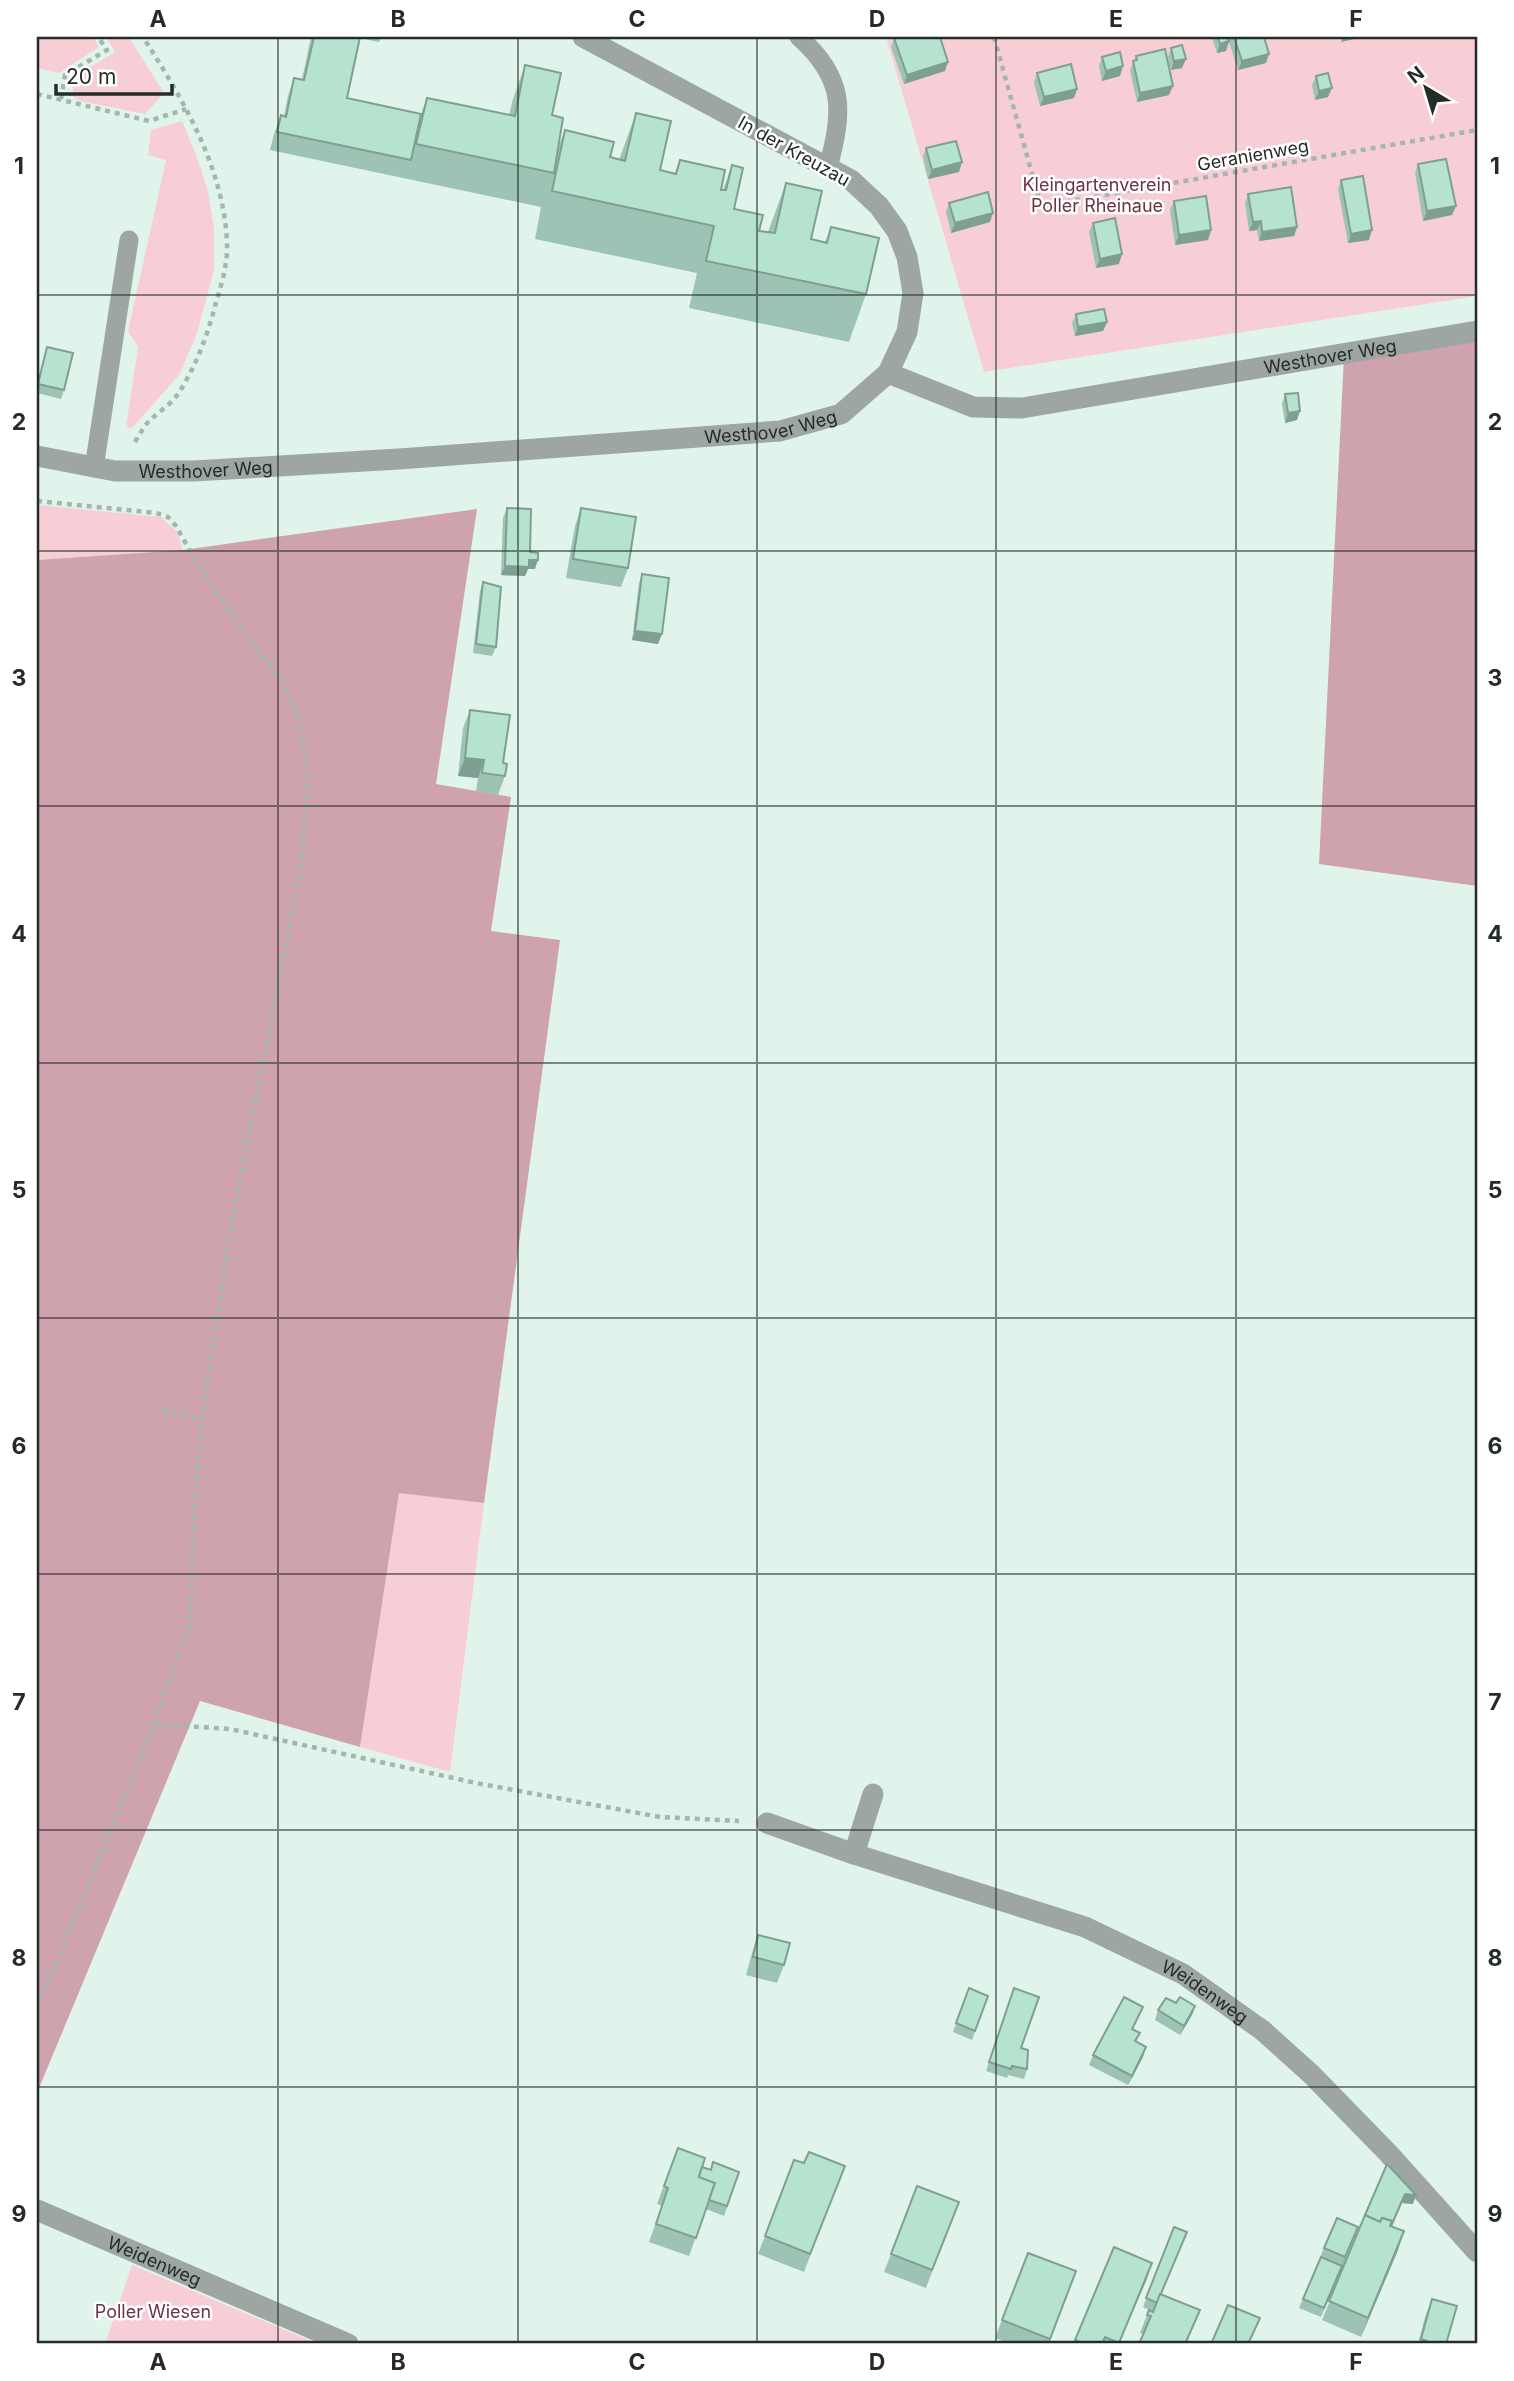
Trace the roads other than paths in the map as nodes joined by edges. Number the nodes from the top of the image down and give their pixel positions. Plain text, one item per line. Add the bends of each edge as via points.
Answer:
1 (583, 37) edge
2 (799, 37) edge
3 (828, 168) junction
4 (129, 240) dead end
5 (1477, 331) edge
6 (888, 373) junction
7 (37, 456) edge
8 (104, 470) junction
9 (873, 1794) dead end
10 (767, 1823) road end
11 (854, 1854) junction
12 (37, 2210) edge
13 (1477, 2252) edge
14 (348, 2344) edge

1 - 3 street, In der Kreuzau
2 - 3 lane via 825,66 838,97 839,127
3 - 6 street, In der Kreuzau via 851,180 879,206 897,231 907,257 913,293 907,332
4 - 8 lane
5 - 6 street, Westhover Weg via 1022,408 973,407
6 - 8 street, Westhover Weg via 841,414 780,431 194,471
7 - 8 street, Westhover Weg
9 - 11 street
10 - 11 street, Weidenweg
11 - 13 street, Weidenweg via 1086,1927 1183,1974 1262,2030 1311,2074
12 - 14 street, Weidenweg

